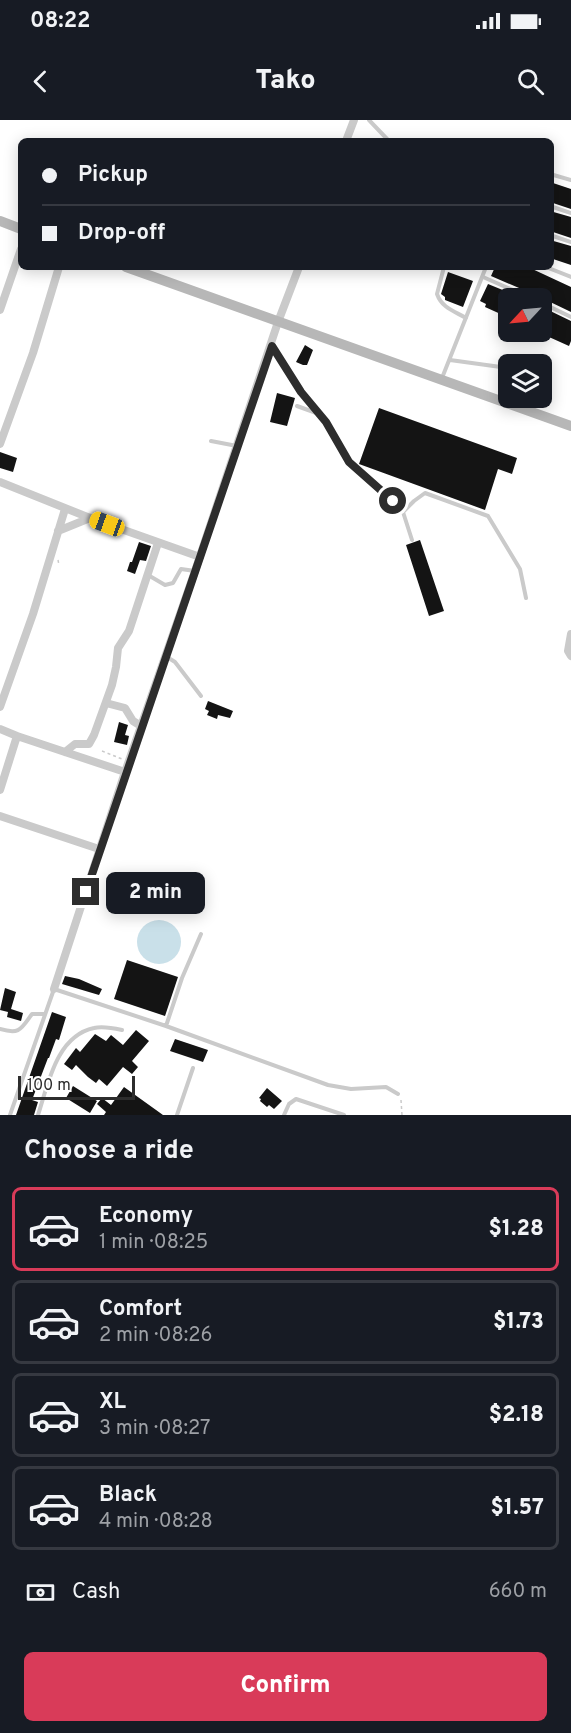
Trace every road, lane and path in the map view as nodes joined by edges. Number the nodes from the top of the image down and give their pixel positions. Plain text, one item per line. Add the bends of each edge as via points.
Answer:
1 (354, 120) edge
2 (369, 120) edge
3 (347, 138) edge
4 (386, 138) edge
5 (554, 175) edge
6 (571, 180) edge
7 (554, 207) edge
8 (571, 213) edge
9 (0, 221) edge
10 (18, 228) edge
11 (554, 236) edge
12 (571, 242) edge
13 (18, 258) edge
14 (59, 270) edge
15 (134, 270) edge
16 (298, 270) edge
17 (443, 270) edge
18 (485, 270) edge
19 (554, 270) edge
20 (483, 277) junction
21 (571, 277) edge
22 (508, 288) edge
23 (552, 308) edge
24 (0, 310) edge
25 (571, 317) edge
26 (466, 318) junction
27 (278, 322) junction
28 (272, 346) junction
29 (450, 360) junction
30 (498, 367) edge
31 (442, 379) junction
32 (297, 406) dead end
33 (321, 415) junction
34 (571, 426) edge
35 (211, 441) dead end
36 (0, 444) edge
37 (238, 446) junction
38 (0, 482) edge
39 (65, 509) junction
40 (403, 512) junction
41 (90, 518) junction
42 (58, 531) junction
43 (412, 540) dead end
44 (158, 543) junction
45 (200, 558) junction
46 (195, 571) junction
47 (147, 575) junction
48 (526, 598) dead end
49 (571, 634) edge
50 (166, 656) junction
51 (571, 656) edge
52 (201, 696) dead end
53 (106, 703) junction
54 (0, 707) edge
55 (141, 726) junction
56 (0, 729) edge
57 (17, 736) junction
58 (102, 751) dead end
59 (65, 752) junction
60 (129, 762) junction
61 (125, 772) junction
62 (0, 790) edge
63 (0, 816) edge
64 (99, 849) junction
65 (201, 934) dead end
66 (54, 989) junction
67 (45, 1014) junction
68 (166, 1026) junction
69 (0, 1029) edge
70 (122, 1030) dead end
71 (193, 1068) dead end
72 (398, 1094) joint
73 (10, 1115) edge
74 (38, 1115) edge
75 (177, 1115) edge
76 (284, 1115) edge
77 (344, 1115) edge
78 (402, 1115) edge

1 - 3 street
2 - 4 lane
5 - 6 lane
7 - 8 lane
9 - 10 street
11 - 12 lane
13 - 24 street
14 - 36 street
15 - 27 street
16 - 27 street
17 - 26 lane via 438,298
18 - 20 lane
19 - 21 lane
20 - 22 lane
20 - 26 lane
23 - 25 lane
26 - 29 lane
27 - 28 street
27 - 31 street
28 - 33 lane
28 - 37 street
29 - 30 lane
29 - 31 lane
31 - 34 street
32 - 33 lane
33 - 40 lane via 349,462
35 - 37 lane
37 - 45 street
38 - 39 street
39 - 41 street
39 - 42 street
40 - 43 lane
40 - 48 lane via 425,493 486,514 520,569
41 - 42 street
41 - 44 street
42 - 54 street
44 - 45 street
44 - 47 street
45 - 46 street
46 - 47 lane via 181,569 173,582 165,585
46 - 50 street
47 - 53 street via 129,632 118,648
49 - 51 street
50 - 52 lane
50 - 55 street
53 - 55 street via 125,708
53 - 59 street via 90,743 75,744
55 - 60 street
56 - 57 street
57 - 59 street
57 - 62 street
58 - 60 path
59 - 61 street
60 - 61 street
61 - 64 street
63 - 64 street
64 - 66 street
65 - 68 lane
66 - 67 lane
66 - 68 lane
67 - 69 lane via 32,1014 17,1031
67 - 73 lane
68 - 72 lane via 328,1085 351,1089 386,1087
70 - 74 lane via 94,1028 69,1042 55,1065
71 - 75 lane
72 - 78 path via 403,1104
76 - 77 lane via 296,1100

